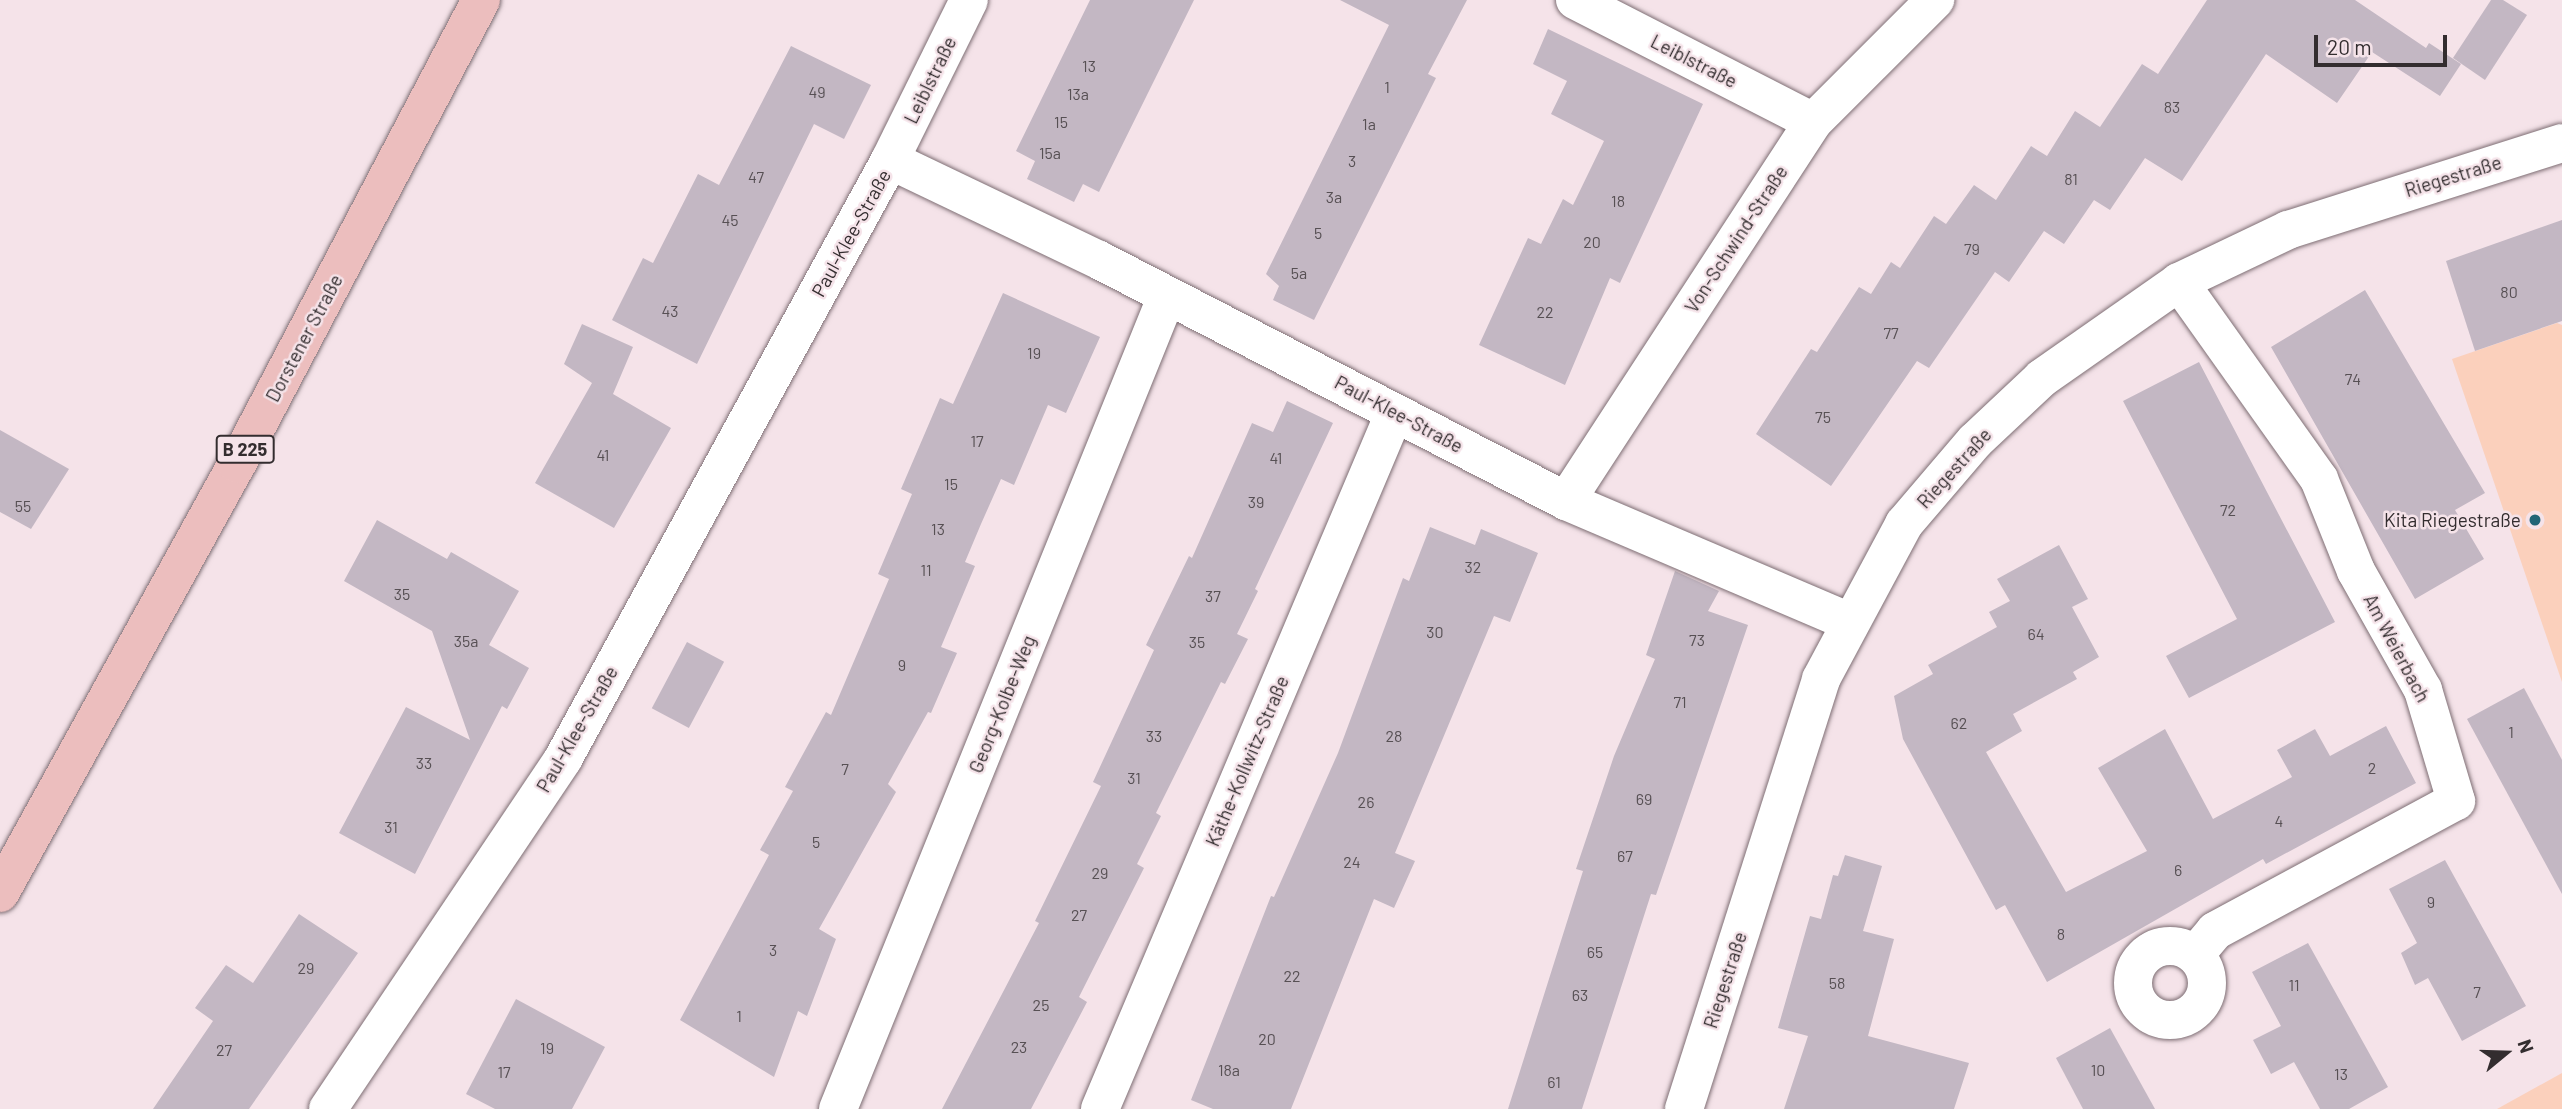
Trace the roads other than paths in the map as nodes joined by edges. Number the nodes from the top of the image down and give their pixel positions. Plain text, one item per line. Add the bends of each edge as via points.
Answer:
1 (481, 0) edge
2 (969, 0) edge
3 (1575, 0) edge
4 (1935, 0) edge
5 (1813, 122) junction
6 (2562, 143) edge
7 (890, 160) junction
8 (2179, 282) junction
9 (1166, 299) junction
10 (1394, 414) junction
11 (1566, 501) junction
12 (1849, 622) junction
13 (0, 893) edge
14 (2195, 955) dead end
15 (328, 1109) edge
16 (838, 1109) edge
17 (1100, 1109) edge
18 (1684, 1109) edge

1 - 13 main road, Dorstener Straße / B 225 via 250,439
2 - 7 street, Leiblstraße
3 - 5 street, Leiblstraße
4 - 5 street, Von-Schwind-Straße
5 - 11 street, Von-Schwind-Straße
6 - 8 street, Riegestraße via 2288,230
7 - 9 street, Paul-Klee-Straße via 1099,260
7 - 15 street, Paul-Klee-Straße via 563,759
8 - 12 street, Riegestraße via 2042,378 1975,441 1904,524
8 - 14 street, Am Weierbach via 2319,479 2356,571 2423,690 2456,801 2215,931
9 - 10 street, Paul-Klee-Straße via 1328,376
9 - 16 street, Georg-Kolbe-Weg
10 - 11 street, Paul-Klee-Straße
10 - 17 street, Käthe-Kollwitz-Straße
11 - 12 street, Paul-Klee-Straße
12 - 18 street, Riegestraße via 1821,679

